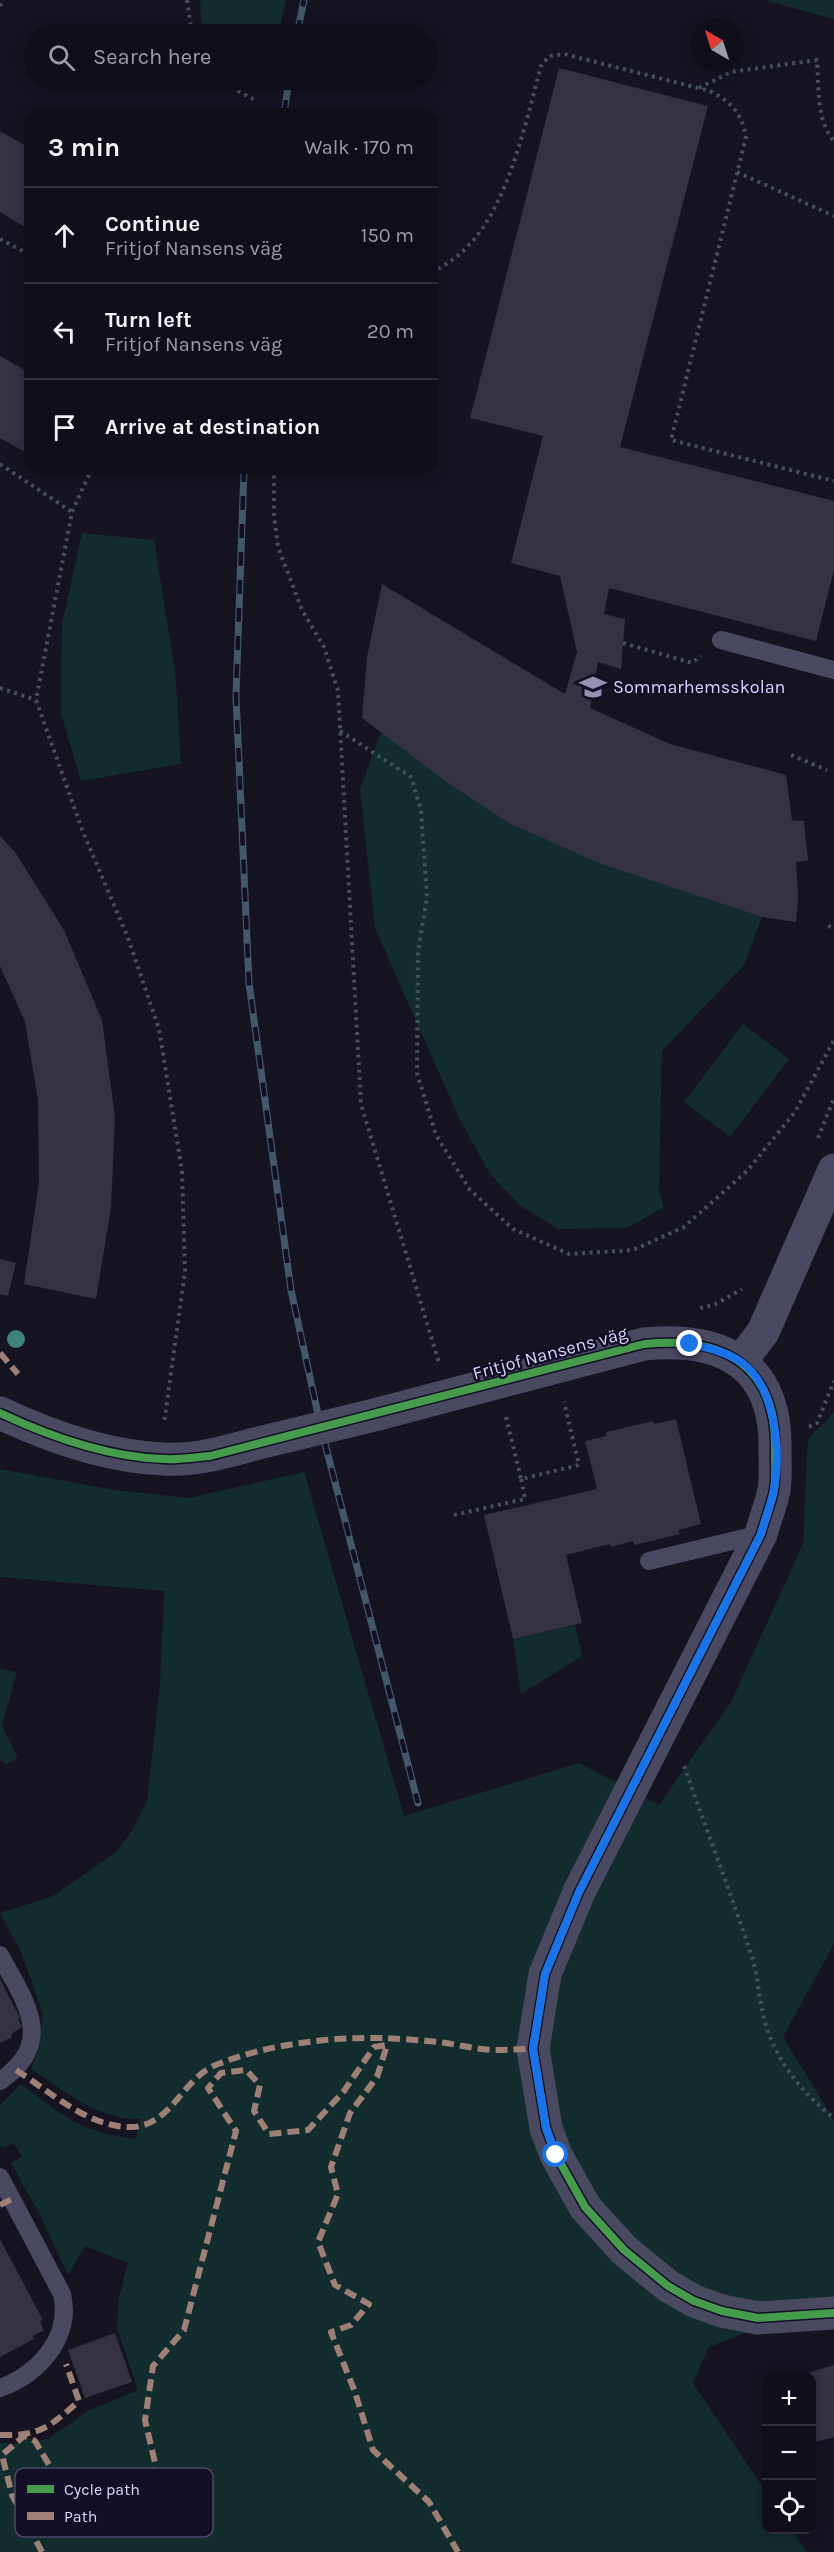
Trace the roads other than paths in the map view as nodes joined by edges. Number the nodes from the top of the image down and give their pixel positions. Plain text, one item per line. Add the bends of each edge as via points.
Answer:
1 (721, 640) road end
2 (834, 670) edge
3 (834, 1170) edge
4 (741, 1361) junction
5 (0, 1413) edge
6 (761, 1534) junction
7 (649, 1561) dead end
8 (0, 1955) edge
9 (0, 2081) edge
10 (0, 2177) edge
11 (834, 2313) edge
12 (0, 2388) edge

1 - 2 lane
3 - 4 street via 763,1332
4 - 5 street, Fritjof Nansens väg, bridge via 690,1344 644,1344 210,1456 165,1460 101,1450 40,1432
4 - 6 street, Fritjof Nansens väg via 763,1387 774,1421 774,1489
6 - 7 lane
6 - 11 street, Fritjof Nansens väg via 579,1892 545,1974 533,2049 546,2128 556,2155 585,2207 624,2250 668,2286 722,2311 758,2318
8 - 9 lane via 30,2012 33,2033 24,2059
10 - 12 lane via 65,2305 63,2326 51,2351 33,2370

